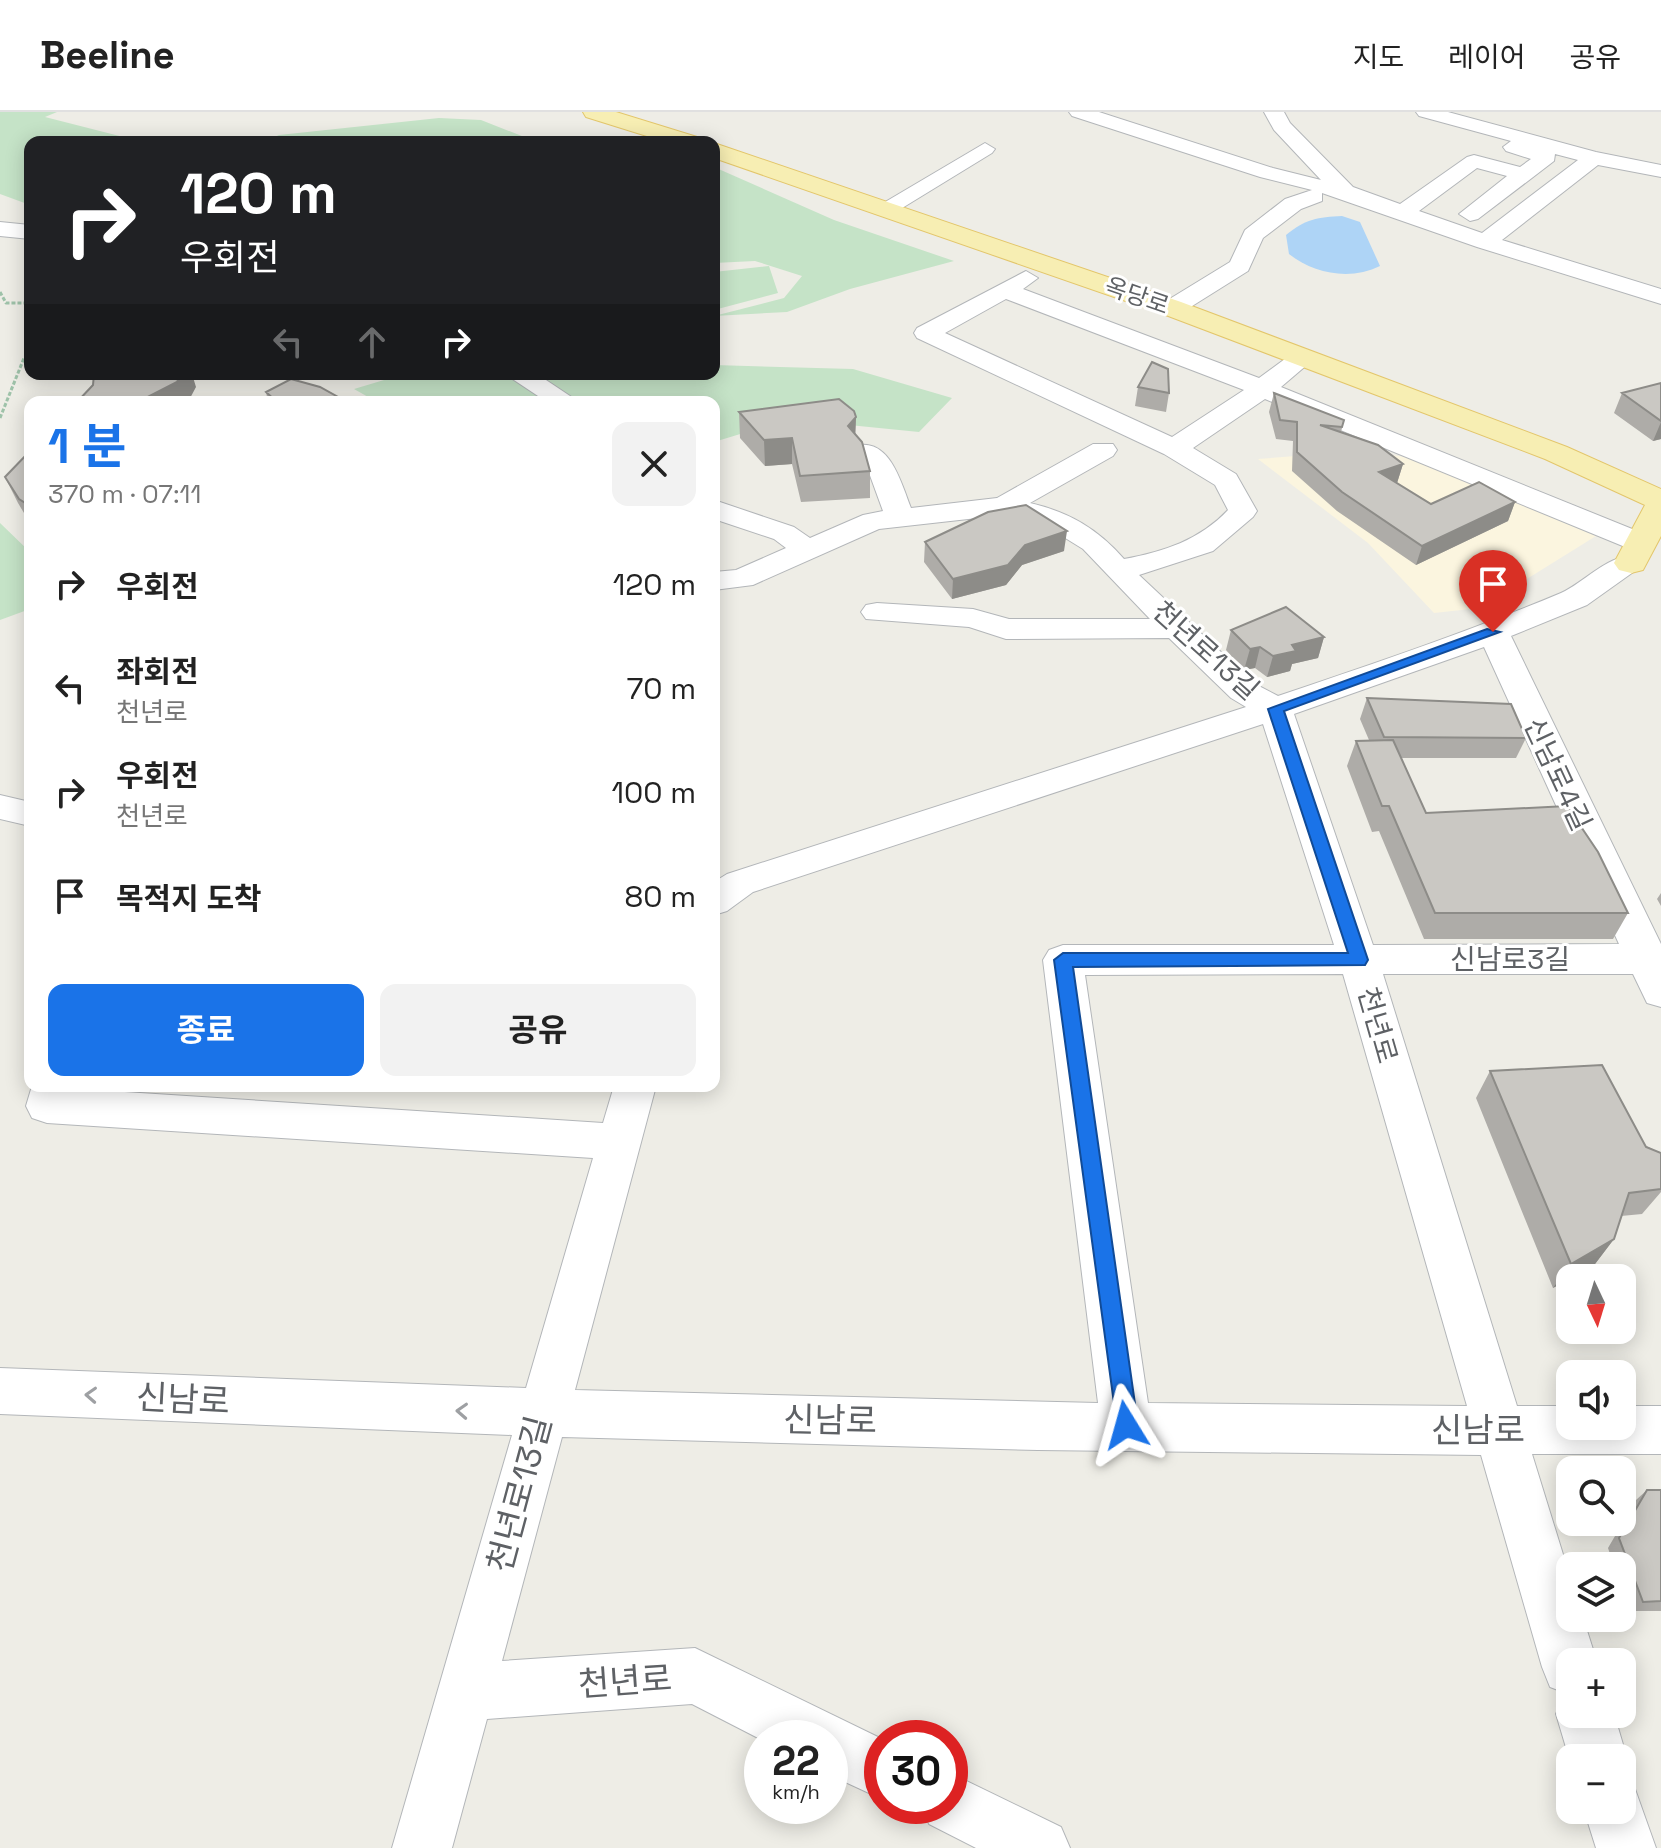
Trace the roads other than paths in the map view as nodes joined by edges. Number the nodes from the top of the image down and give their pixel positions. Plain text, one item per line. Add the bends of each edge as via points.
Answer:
1 (594, 112) edge
2 (1079, 112) edge
3 (1274, 112) edge
4 (1419, 116) edge
5 (670, 136) edge
6 (985, 149) dead end
7 (720, 152) edge
8 (1594, 158) junction
9 (1526, 175) junction
10 (1659, 179) edge
11 (1331, 196) junction
12 (886, 208) junction
13 (1401, 211) junction
14 (1470, 214) dead end
15 (0, 229) edge
16 (24, 231) edge
17 (1485, 242) junction
18 (1050, 265) junction
19 (1004, 290) junction
20 (1661, 297) edge
21 (1172, 308) junction
22 (1302, 358) junction
23 (528, 380) edge
24 (1261, 388) junction
25 (556, 396) edge
26 (1174, 448) junction
27 (1103, 450) dead end
28 (865, 452) edge
29 (1659, 491) edge
30 (1004, 506) junction
31 (720, 511) edge
32 (900, 517) junction
33 (807, 550) junction
34 (1644, 551) edge
35 (1117, 570) junction
36 (720, 581) edge
37 (877, 612) dead end
38 (1178, 628) junction
39 (1493, 632) junction
40 (1275, 709) junction
41 (0, 807) edge
42 (24, 813) edge
43 (723, 883) edge
44 (1359, 960) junction
45 (1656, 970) edge
46 (51, 1092) edge
47 (633, 1092) edge
48 (619, 1142) junction
49 (0, 1391) edge
50 (540, 1415) junction
51 (1126, 1425) junction
52 (1661, 1430) edge
53 (1497, 1431) junction
54 (1564, 1648) edge
55 (465, 1692) junction
56 (783, 1720) edge
57 (968, 1812) edge
58 (1618, 1824) edge
59 (422, 1848) edge
60 (1040, 1848) edge
61 (1626, 1848) edge

1 - 5 main road
2 - 11 street
3 - 11 street via 1321,169
4 - 8 street
4 - 9 street via 1547,157
6 - 12 street
7 - 12 main road, 옥당로
8 - 10 street
8 - 17 street
9 - 13 street via 1474,161
9 - 14 street
11 - 13 street
11 - 21 street via 1275,219 1253,235 1240,266
12 - 18 main road, 옥당로
13 - 17 street
15 - 16 street
17 - 20 street
18 - 19 street
18 - 21 main road, 옥당로
19 - 24 street
19 - 26 street via 926,333
21 - 22 main road, 옥당로
22 - 24 street
22 - 29 main road, 옥당로
23 - 25 street
24 - 26 street
24 - 34 street
26 - 35 street via 1226,480 1243,511 1227,531 1172,560
27 - 30 street
28 - 32 street via 881,467
29 - 34 main road
30 - 32 street, 천년로13길
30 - 35 street, 천년로13길 via 1051,517 1074,530 1094,543
31 - 33 street via 784,533
32 - 33 street, 천년로13길 via 873,521
33 - 36 street, 천년로13길 via 742,579
34 - 39 street via 1576,598
35 - 38 street, 천년로13길
37 - 38 street via 973,618 1006,629
38 - 40 street, 천년로13길 via 1243,691
39 - 40 street
39 - 45 street, 신남로4길 via 1512,707
40 - 43 street, 천년로13길
40 - 44 street, 천년로
41 - 42 street
44 - 45 street, 신남로3길
44 - 51 street, 신남로3길 via 1063,960
44 - 53 street, 천년로
46 - 48 street via 47,1106
47 - 48 street, 천년로13길
48 - 50 street, 천년로13길
50 -> 49 street, 신남로
50 - 51 street, 신남로
50 - 55 street, 천년로13길
51 - 53 street, 신남로
52 - 53 street, 신남로
53 - 54 street, 천년로
55 - 56 street, 천년로 via 695,1676
55 - 59 street, 천년로13길
57 - 60 street
58 - 61 street

